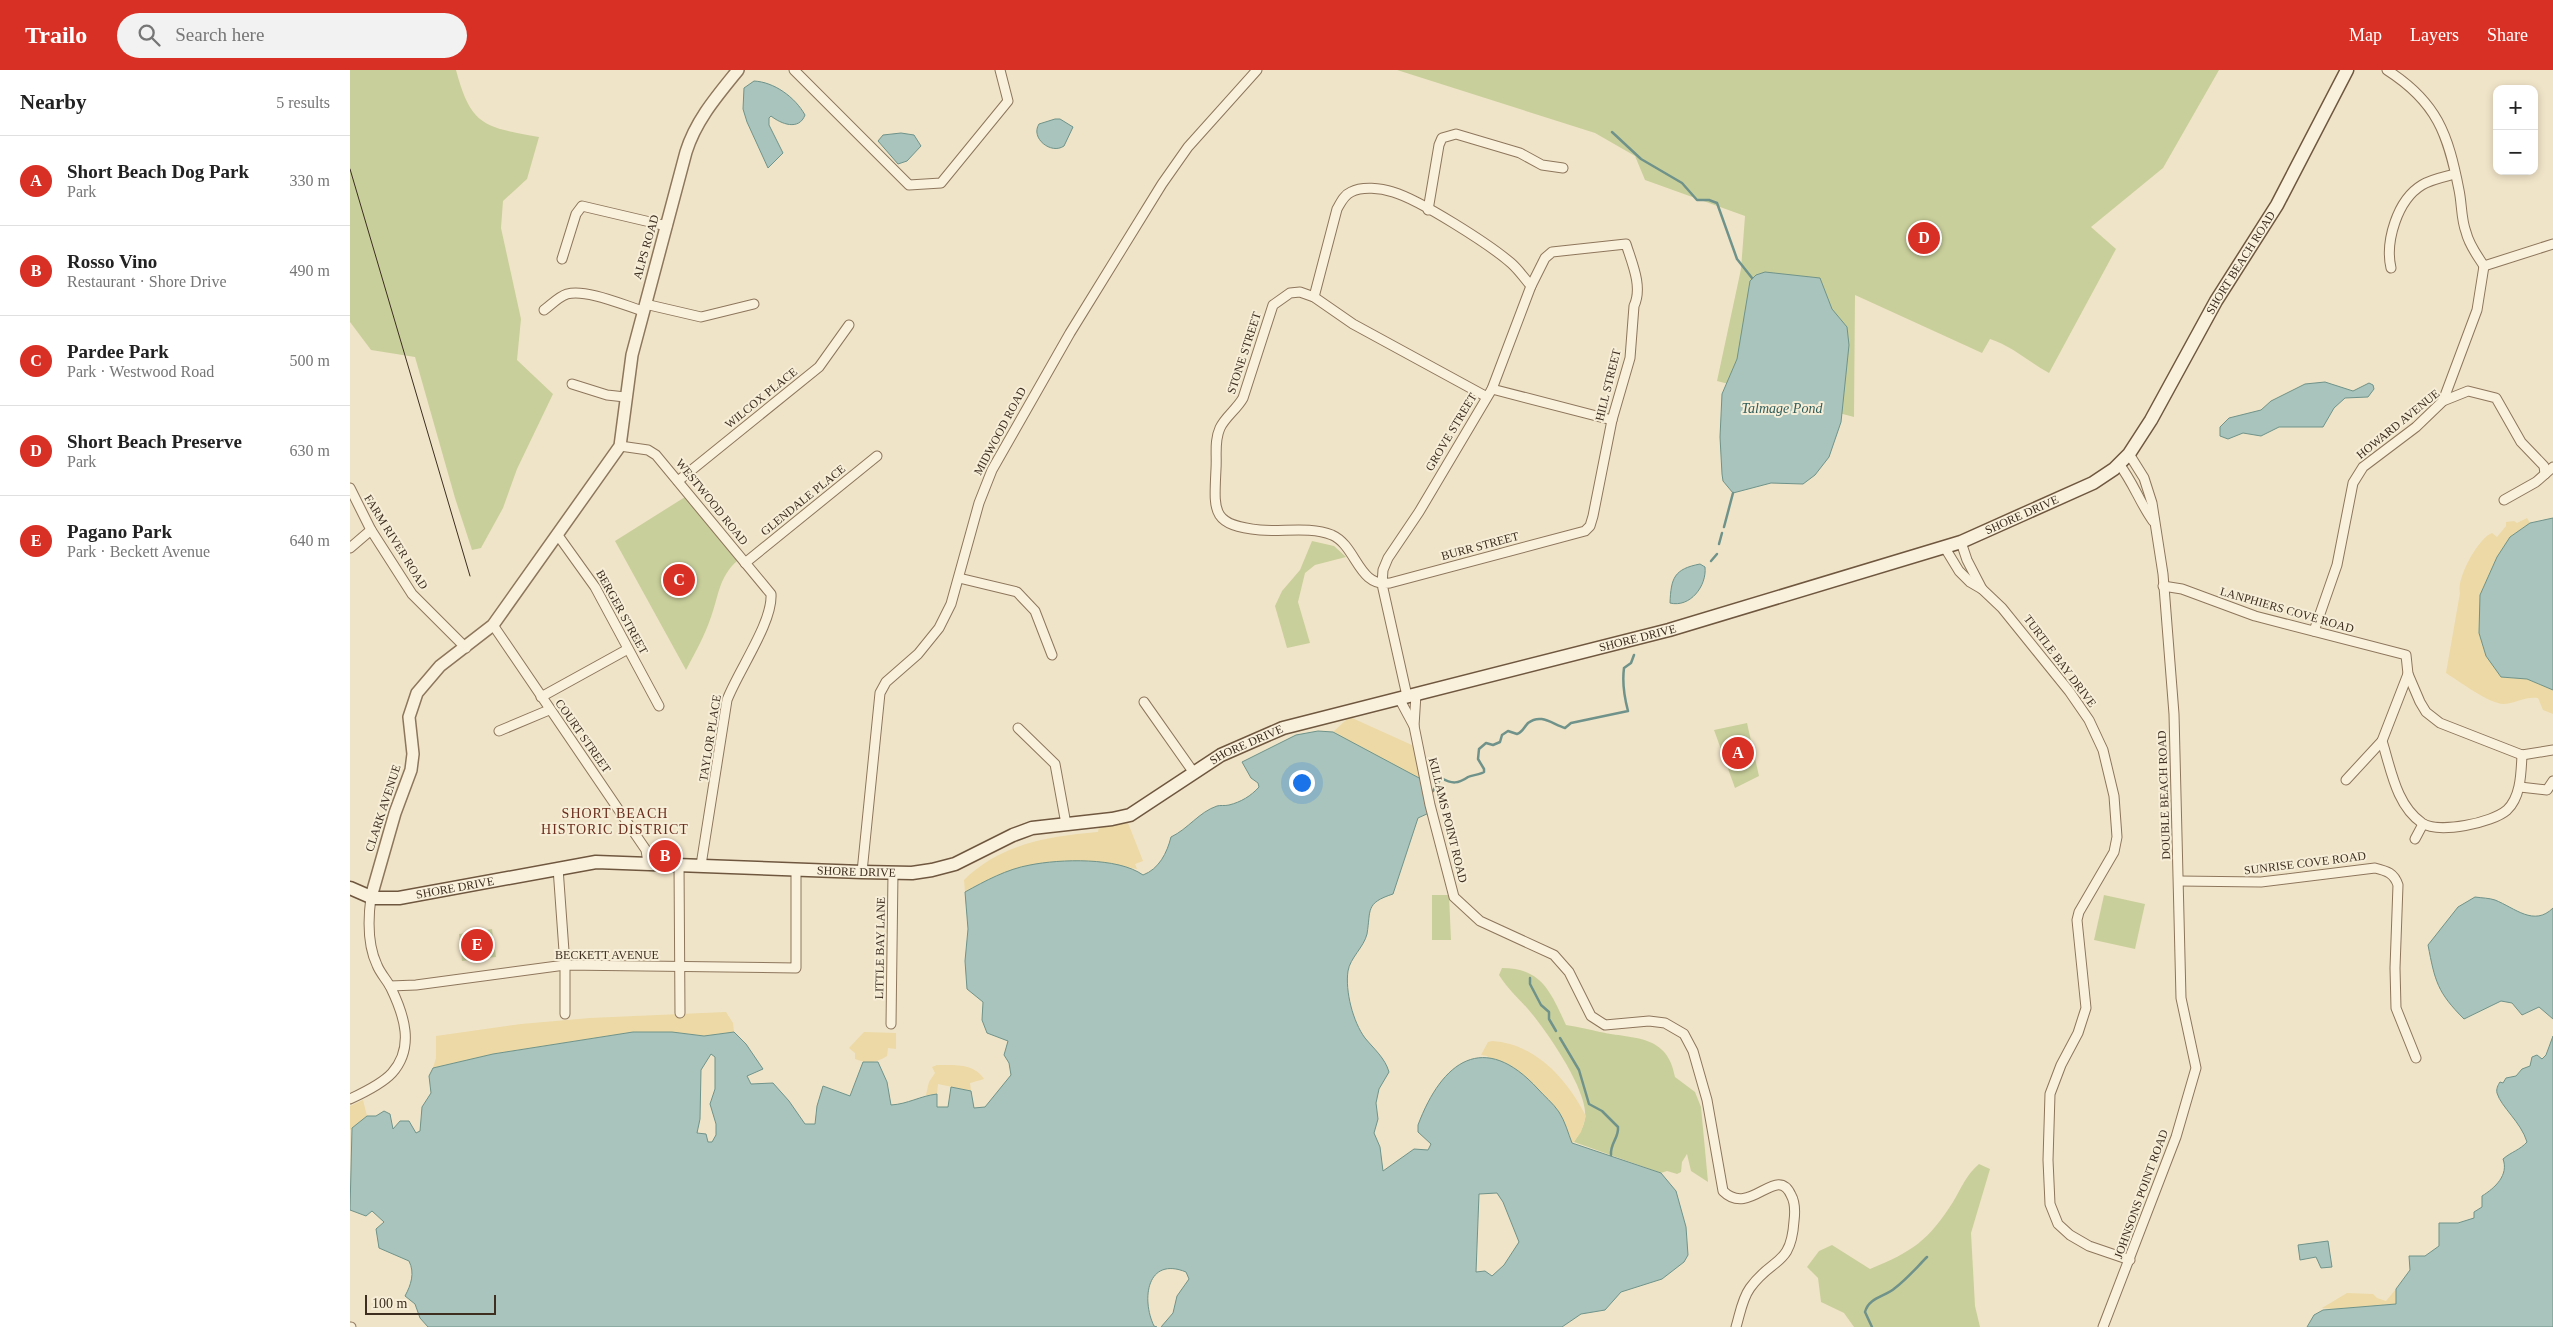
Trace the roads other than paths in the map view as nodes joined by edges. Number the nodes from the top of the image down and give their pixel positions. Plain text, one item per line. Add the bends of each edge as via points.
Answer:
1 (738, 70) edge
2 (794, 70) edge
3 (1000, 70) edge
4 (1257, 70) edge
5 (2347, 70) edge
6 (2387, 70) edge
7 (1563, 168) dead end
8 (2455, 174) junction
9 (1428, 210) junction
10 (667, 226) junction
11 (1626, 244) joint
12 (2553, 244) edge
13 (562, 259) dead end
14 (2484, 266) junction
15 (2392, 268) dead end
16 (1531, 286) junction
17 (1314, 297) junction
18 (754, 304) dead end
19 (644, 307) junction
20 (544, 310) dead end
21 (849, 325) dead end
22 (572, 384) dead end
23 (1489, 393) junction
24 (625, 397) junction
25 (2443, 401) junction
26 (1612, 420) junction
27 (620, 446) junction
28 (2129, 454) junction
29 (877, 456) dead end
30 (2119, 464) junction
31 (2549, 470) edge
32 (678, 481) junction
33 (350, 488) edge
34 (2504, 500) dead end
35 (2153, 521) junction
36 (371, 530) junction
37 (1585, 531) joint
38 (557, 534) junction
39 (1961, 542) junction
40 (350, 548) edge
41 (1945, 548) junction
42 (745, 563) junction
43 (959, 578) junction
44 (1382, 584) junction
45 (2163, 586) junction
46 (1982, 588) junction
47 (771, 594) joint
48 (493, 626) junction
49 (2314, 632) junction
50 (466, 648) junction
51 (628, 649) junction
52 (1052, 655) dead end
53 (2408, 674) junction
54 (1407, 696) junction
55 (541, 697) junction
56 (1144, 702) dead end
57 (659, 706) dead end
58 (550, 710) junction
59 (1414, 726) junction
60 (1018, 728) dead end
61 (499, 731) dead end
62 (2382, 741) junction
63 (2550, 751) edge
64 (2522, 756) junction
65 (2553, 760) edge
66 (1194, 773) junction
67 (2346, 780) dead end
68 (2553, 781) edge
69 (2520, 787) junction
70 (1066, 824) junction
71 (2423, 824) junction
72 (2415, 839) dead end
73 (648, 863) junction
74 (679, 864) junction
75 (701, 865) junction
76 (558, 868) junction
77 (796, 869) junction
78 (862, 872) junction
79 (893, 873) junction
80 (2179, 882) junction
81 (350, 888) edge
82 (372, 897) junction
83 (565, 965) junction
84 (680, 968) junction
85 (390, 986) junction
86 (680, 1013) dead end
87 (565, 1014) dead end
88 (891, 1024) dead end
89 (2416, 1058) dead end
90 (2196, 1068) joint
91 (350, 1100) edge
92 (2130, 1260) junction
93 (1736, 1327) edge
94 (2103, 1327) edge

1 - 10 street, ALPS ROAD via 709,106 690,139
2 - 3 street via 909,185 941,183 1008,100
4 - 43 street, MIDWOOD ROAD via 1188,146 1037,389 984,488
5 - 28 main road, SHORT BEACH ROAD via 2277,205 2216,301
6 - 8 street via 2414,89 2439,120 2451,151
7 - 9 street via 1542,165 1520,153 1480,140 1448,135 1439,145
8 - 14 street via 2465,232
8 - 15 street via 2423,184 2410,193 2390,240
9 - 16 street via 1500,254
9 - 17 street via 1394,192 1380,189 1352,191 1343,198 1334,216
10 - 13 street via 582,206 576,214
10 - 19 street, ALPS ROAD
11 - 16 street, GROVE STREET via 1552,252 1545,258
11 - 26 street, HILL STREET via 1635,273 1637,299 1630,358
12 - 14 street
14 - 25 street via 2474,319
16 - 23 street, GROVE STREET
17 - 23 street, STONE STREET via 1354,324
17 - 44 street, STONE STREET via 1300,292 1290,293 1273,306 1243,398 1220,427 1216,442 1216,510 1223,520 1237,525 1333,536 1344,544 1368,578
18 - 19 street via 701,316
19 - 20 street via 574,293 560,298
19 - 24 street, ALPS ROAD
21 - 32 street, WILCOX PLACE via 819,367
22 - 24 street
23 - 26 street, STONE STREET
23 - 44 street, GROVE STREET via 1420,512 1388,558
24 - 27 street, ALPS ROAD
25 - 31 street, HOWARD AVENUE via 2468,391 2496,398 2521,442
25 - 49 street, HOWARD AVENUE via 2363,467 2353,483 2337,565
26 - 37 street, HILL STREET via 1593,516
27 - 32 street, WESTWOOD ROAD via 648,450
27 - 38 street, CLARK AVENUE
28 - 30 main road, SHORE DRIVE
28 - 35 street, DOUBLE BEACH ROAD via 2144,478 2152,503
29 - 42 street, GLENDALE PLACE
30 - 35 street, DOUBLE BEACH ROAD via 2133,482 2143,507
30 - 39 main road, SHORE DRIVE via 2093,483
31 - 34 street, HOWARD AVENUE
32 - 42 street, WESTWOOD ROAD
33 - 36 street, FARM RIVER ROAD
35 - 45 street, DOUBLE BEACH ROAD
36 - 40 street
36 - 50 street, FARM RIVER ROAD via 412,594
37 - 44 street, BURR STREET
38 - 48 street, CLARK AVENUE
38 - 51 street, BERGER STREET via 595,587
39 - 41 main road, SHORE DRIVE
39 - 46 street, TURTLE BAY DRIVE
41 - 46 street, TURTLE BAY DRIVE via 1959,571
41 - 54 main road, SHORE DRIVE via 1670,630
42 - 47 street, WESTWOOD ROAD
43 - 52 street via 1017,592 1035,611
43 - 78 street, MIDWOOD ROAD via 939,628 918,654 886,682 880,693
44 - 54 street, GROVE STREET
45 - 49 street, LANPHIERS COVE ROAD via 2182,589 2255,616
45 - 80 street, DOUBLE BEACH ROAD via 2174,714
46 - 92 street, TURTLE BAY DRIVE via 2022,630 2089,720 2103,750 2114,796 2118,824 2114,852 2077,920 2086,1008 2050,1094 2049,1190 2052,1214 2058,1224 2090,1246
47 - 75 street, TAYLOR PLACE via 770,612 727,700
48 - 50 street, CLARK AVENUE
48 - 55 street, COURT STREET
49 - 53 street, LANPHIERS COVE ROAD via 2406,655
50 - 82 street, CLARK AVENUE via 425,681 413,704 409,717 413,754 411,770 392,823
51 - 55 street
51 - 57 street, BERGER STREET
53 - 62 street
53 - 64 street via 2426,712 2440,723
54 - 59 street, KILLAMS POINT ROAD
54 - 59 street, KILLAMS POINT ROAD
54 - 66 main road, SHORE DRIVE via 1269,732 1221,755
55 - 58 street, COURT STREET
56 - 66 street
58 - 61 street
58 - 73 street, COURT STREET via 646,850
59 - 93 street, KILLAMS POINT ROAD via 1454,897 1480,921 1554,955 1569,972 1591,1016 1597,1021 1615,1025 1649,1021 1665,1023 1684,1034 1693,1051 1707,1100 1723,1191 1730,1198 1739,1200 1775,1185 1784,1186 1791,1194 1794,1216 1791,1244 1780,1260 1751,1286
60 - 70 street via 1055,764
62 - 67 street
62 - 71 street via 2398,792 2406,807
63 - 64 street
63 - 65 street
64 - 69 street
66 - 70 main road, SHORE DRIVE via 1126,816
68 - 69 street via 2547,790
69 - 71 street via 2508,810 2494,817 2443,828
70 - 79 main road, SHORE DRIVE via 1020,832 945,867
71 - 72 street
73 - 74 main road, SHORE DRIVE
73 - 76 main road, SHORE DRIVE via 596,862
74 - 75 main road, SHORE DRIVE
74 - 84 street
75 - 77 main road, SHORE DRIVE
76 - 82 main road, SHORE DRIVE via 406,897
76 - 83 street
77 - 78 main road, SHORE DRIVE
77 - 84 street, BECKETT AVENUE via 796,968
78 - 79 main road, SHORE DRIVE
79 - 88 street, LITTLE BAY LANE
80 - 89 street, SUNRISE COVE ROAD via 2261,882 2364,868 2387,870 2395,876 2398,885 2394,968 2396,1008
80 - 90 street, DOUBLE BEACH ROAD via 2180,998
81 - 82 main road, SHORE DRIVE
82 - 85 street, CLARK AVENUE via 370,944 377,965
83 - 84 street, BECKETT AVENUE
83 - 85 street, BECKETT AVENUE
83 - 87 street
84 - 86 street
85 - 91 street, CLARK AVENUE via 407,1035 403,1052 392,1074
90 - 92 street, JOHNSONS POINT ROAD via 2176,1137
92 - 94 street, JOHNSONS POINT ROAD

